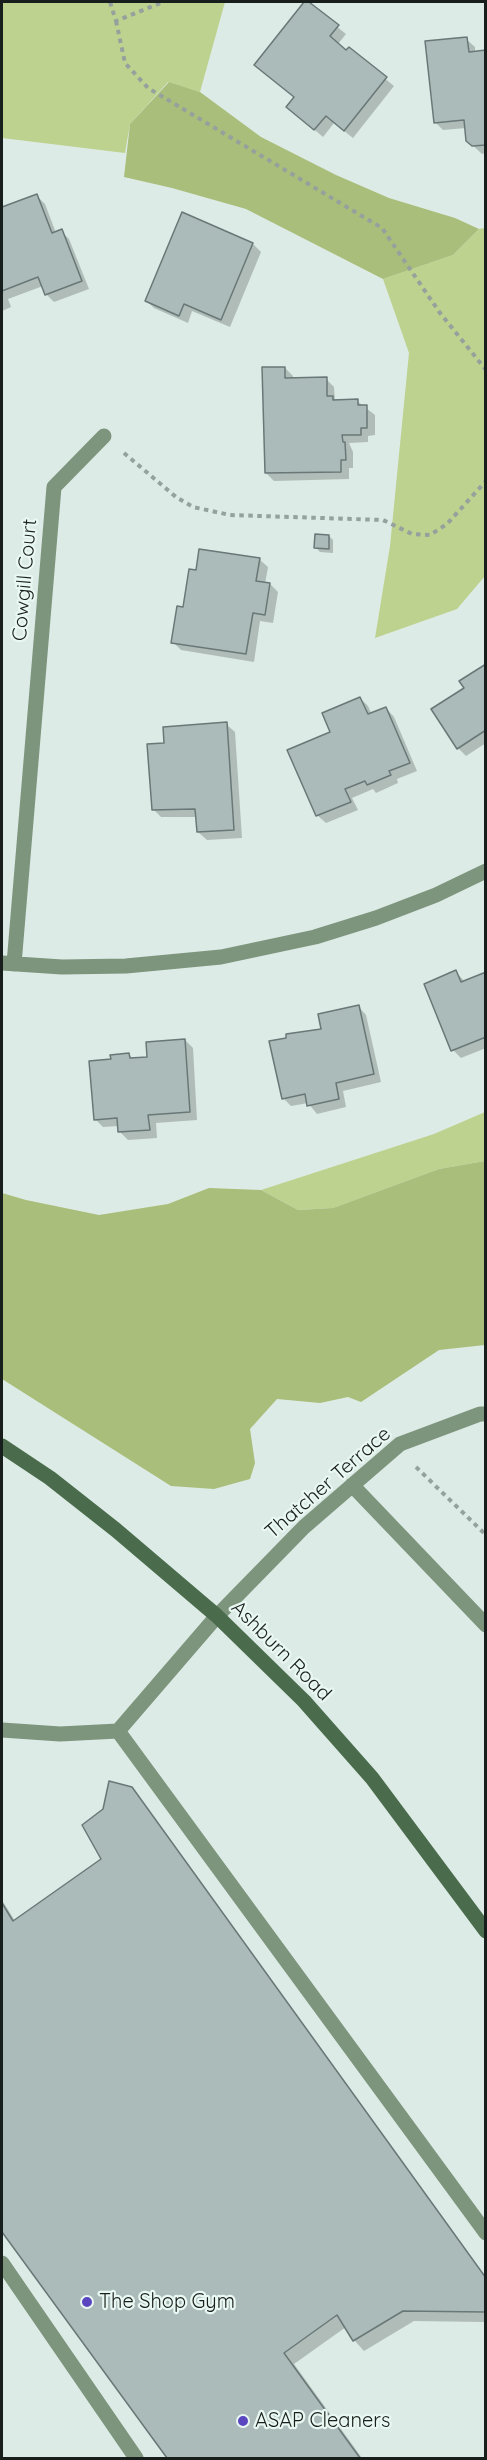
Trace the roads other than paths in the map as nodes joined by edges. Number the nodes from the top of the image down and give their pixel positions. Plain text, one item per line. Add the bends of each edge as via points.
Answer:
1 (104, 436) road end
2 (486, 871) edge
3 (8, 963) edge
4 (486, 1414) edge
5 (2, 1446) edge
6 (352, 1485) junction
7 (217, 1616) junction
8 (486, 1625) edge
9 (2, 1730) edge
10 (118, 1731) junction
11 (486, 1931) edge
12 (486, 2233) edge
13 (2, 2263) edge
14 (136, 2458) edge

1 - 3 street, Cowgill Court via 54,487
2 - 3 street via 376,918 315,937 222,957 126,966
4 - 6 street, Thatcher Terrace via 404,1443
5 - 7 main road, Ashburn Road via 58,1484
6 - 7 street, Thatcher Terrace via 304,1527
6 - 8 street
7 - 10 street, Thatcher Terrace
7 - 11 main road, Ashburn Road via 304,1701 372,1778
9 - 10 street via 60,1734
10 - 12 street
13 - 14 street

